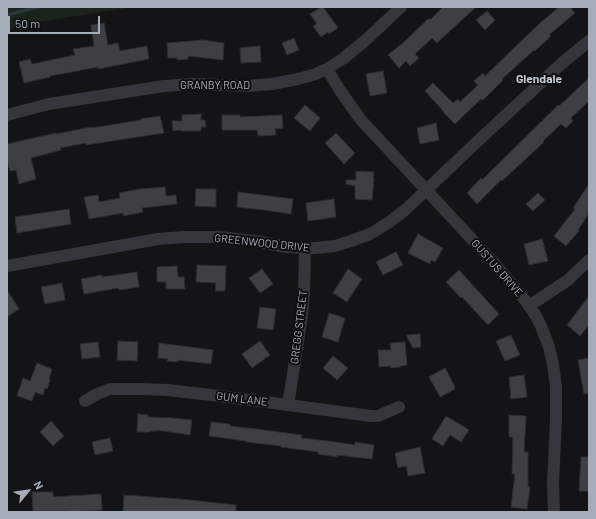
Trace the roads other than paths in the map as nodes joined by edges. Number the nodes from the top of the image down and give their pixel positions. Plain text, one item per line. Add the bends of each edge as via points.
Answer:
1 (401, 7) edge
2 (589, 41) edge
3 (327, 69) junction
4 (7, 115) edge
5 (426, 190) junction
6 (305, 248) junction
7 (589, 260) edge
8 (7, 266) edge
9 (529, 306) junction
10 (85, 402) dead end
11 (288, 405) junction
12 (399, 407) dead end
13 (554, 512) edge

1 - 3 street, GRANBY ROAD via 367,39
2 - 5 street, GREENWOOD DRIVE
3 - 4 street, GRANBY ROAD via 298,79 272,84 164,86 48,104
3 - 5 street, GUSTUS DRIVE via 361,120
5 - 6 street, GREENWOOD DRIVE via 404,211 370,234 335,246
5 - 9 street, GUSTUS DRIVE via 495,264
6 - 8 street, GREENWOOD DRIVE via 219,237 184,237 158,239
6 - 11 street, GREGG STREET via 302,316
7 - 9 street via 563,284
9 - 13 street, GUSTUS DRIVE via 541,326 549,347 556,387
10 - 11 street, GUM LANE via 110,389 143,389
11 - 12 street, GUM LANE via 371,416 378,416

